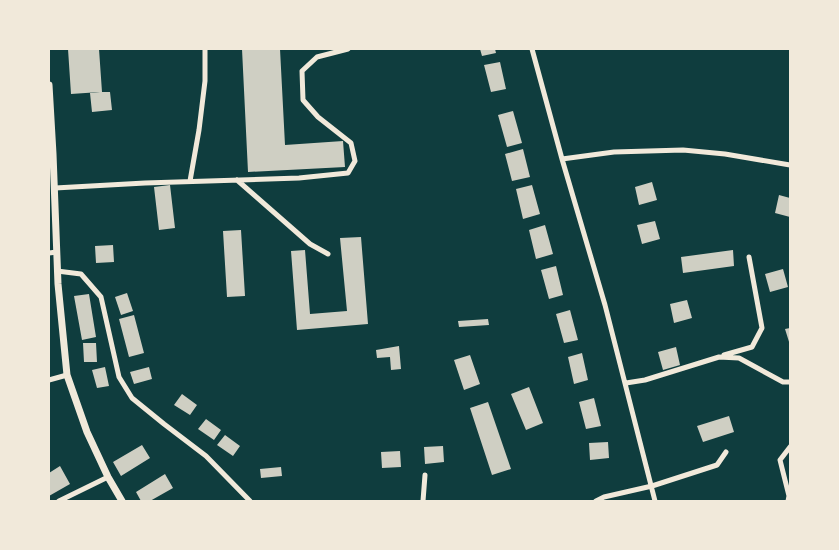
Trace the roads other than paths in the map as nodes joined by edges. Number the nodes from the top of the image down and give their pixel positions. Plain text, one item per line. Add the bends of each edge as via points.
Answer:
1 (205, 49) edge
2 (348, 49) edge
3 (532, 49) edge
4 (49, 85) edge
5 (51, 155) edge
6 (562, 159) junction
7 (790, 165) edge
8 (236, 180) junction
9 (190, 181) junction
10 (55, 188) junction
11 (57, 252) junction
12 (49, 253) edge
13 (328, 254) dead end
14 (749, 257) dead end
15 (57, 271) junction
16 (719, 356) junction
17 (67, 375) junction
18 (49, 380) edge
19 (790, 382) edge
20 (626, 383) junction
21 (790, 447) edge
22 (726, 452) dead end
23 (425, 475) dead end
24 (108, 478) junction
25 (652, 486) junction
26 (60, 501) edge
27 (122, 501) edge
28 (250, 501) edge
29 (423, 501) edge
30 (596, 501) edge
31 (656, 501) edge
32 (788, 501) edge

1 - 9 street via 205,81
2 - 8 street via 317,57 302,71 303,100 318,117 351,143 355,161 348,173
3 - 6 street
4 - 5 main road
5 - 10 main road
6 - 7 street via 614,152 683,150
6 - 20 street
8 - 9 street
8 - 13 street via 310,244
9 - 10 street
10 - 11 main road
11 - 12 street
11 - 15 main road
14 - 16 street via 762,328 752,347
15 - 17 main road
15 - 28 street via 82,274 101,297 119,377 132,398 206,456
16 - 19 street via 739,358 783,382
16 - 20 street
17 - 18 street
17 - 24 main road
20 - 25 street
21 - 32 street via 780,460
22 - 25 street via 717,465
23 - 29 street
24 - 26 street
24 - 27 main road
25 - 30 street via 604,496
25 - 31 street

